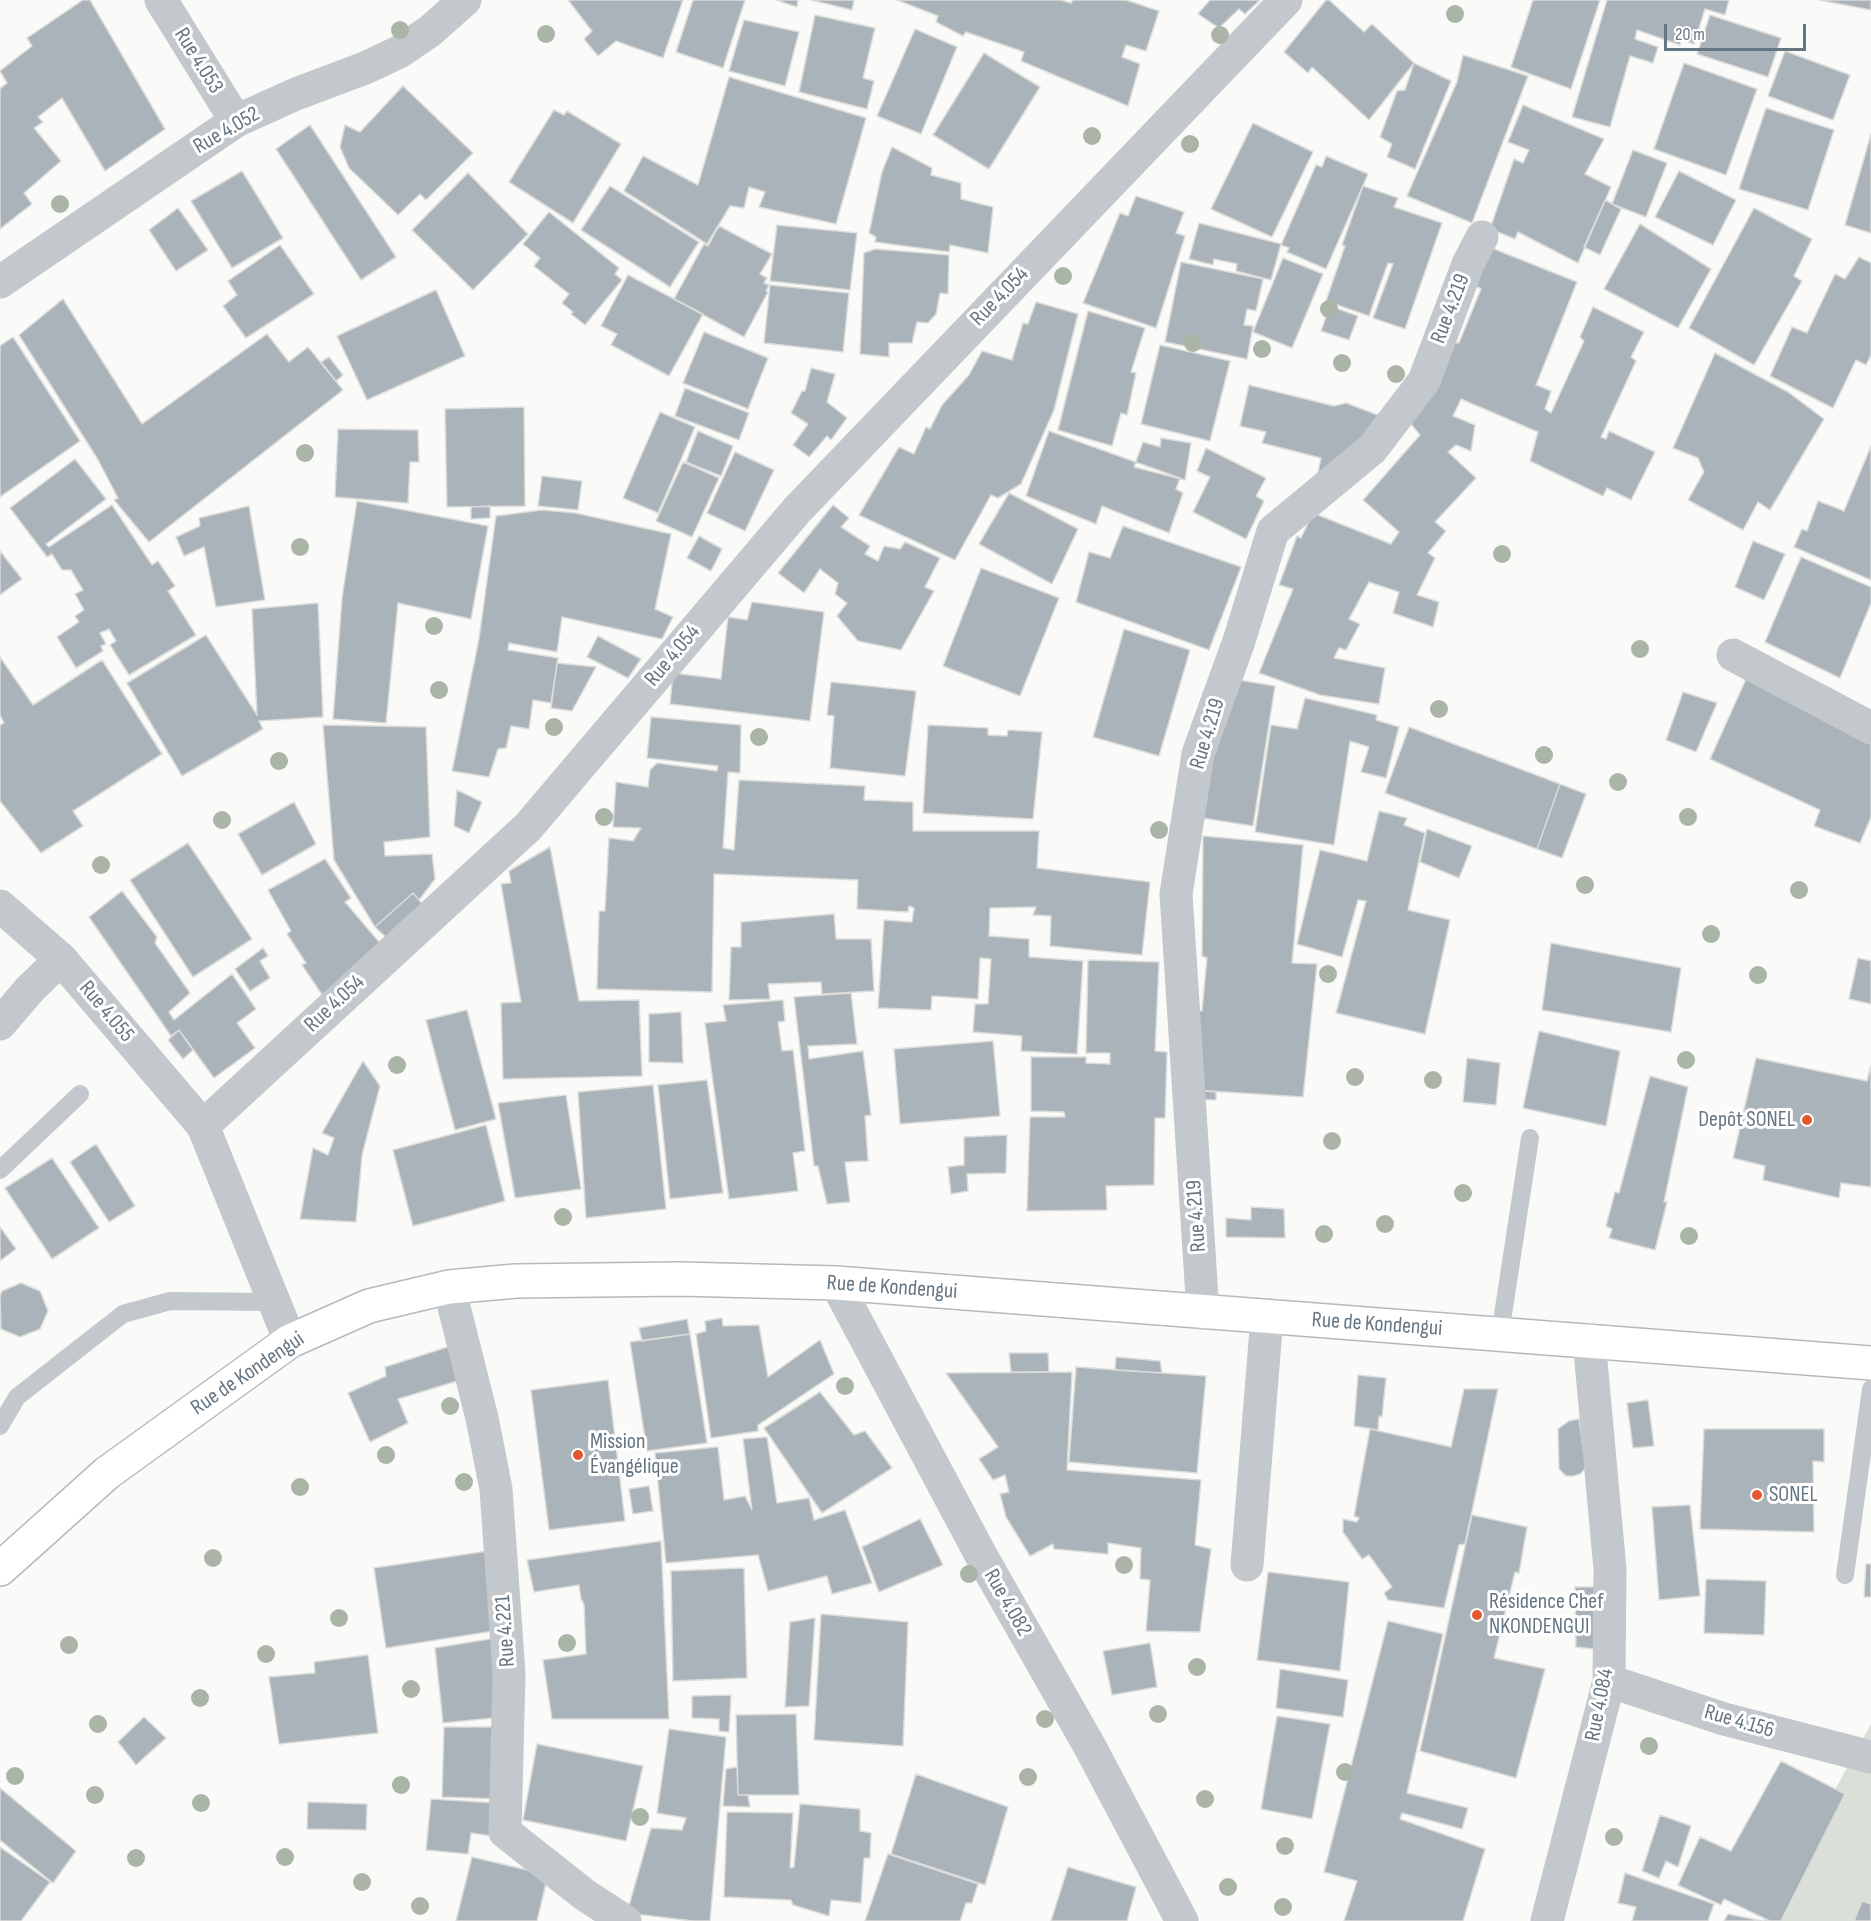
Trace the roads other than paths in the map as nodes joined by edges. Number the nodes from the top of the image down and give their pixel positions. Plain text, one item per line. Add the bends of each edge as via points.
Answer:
1 (161, 0) edge
2 (465, 0) edge
3 (1286, 0) edge
4 (236, 121) junction
5 (1482, 237) dead end
6 (0, 282) edge
7 (1733, 656) dead end
8 (1871, 728) edge
9 (0, 906) edge
10 (61, 959) junction
11 (0, 1024) edge
12 (80, 1094) dead end
13 (203, 1126) junction
14 (1530, 1138) dead end
15 (0, 1170) edge
16 (836, 1283) junction
17 (449, 1287) junction
18 (274, 1302) junction
19 (1203, 1313) junction
20 (1267, 1317) junction
21 (1500, 1334) junction
22 (1589, 1340) junction
23 (290, 1341) junction
24 (1871, 1363) edge
25 (1871, 1389) edge
26 (0, 1426) edge
27 (1247, 1565) dead end
28 (0, 1569) edge
29 (1845, 1575) dead end
30 (1609, 1681) junction
31 (1871, 1757) edge
32 (625, 1921) edge
33 (1182, 1921) edge
34 (1547, 1921) edge

1 - 4 street, Rue 4.053
2 - 4 street, Rue 4.052 via 399,52
3 - 13 street, Rue 4.054 via 797,510 528,827
4 - 6 street, Rue 4.052
5 - 19 street, Rue 4.219 via 1424,381 1372,449 1273,531 1198,754 1176,894
7 - 8 street
9 - 10 street, Rue 4.055
10 - 11 street
10 - 13 street, Rue 4.055
12 - 15 lane
13 - 18 street
14 - 21 lane
16 - 17 main road, Rue de Kondengui via 680,1279 516,1281
16 - 19 main road, Rue de Kondengui
16 - 33 street, Rue 4.082 via 982,1559 1090,1747
17 - 23 main road, Rue de Kondengui via 369,1306
17 - 32 street, Rue 4.221 via 496,1489 509,1674 505,1832
18 - 23 street
18 - 26 lane via 170,1301 123,1314 17,1397
19 - 20 main road, Rue de Kondengui
20 - 21 main road, Rue de Kondengui
20 - 27 street
21 - 22 main road, Rue de Kondengui
22 - 24 main road, Rue de Kondengui
22 - 30 street, Rue 4.084 via 1610,1569
23 - 28 main road, Rue de Kondengui via 108,1473
25 - 29 lane
30 - 31 street, Rue 4.156 via 1724,1719
30 - 34 street, Rue 4.084

